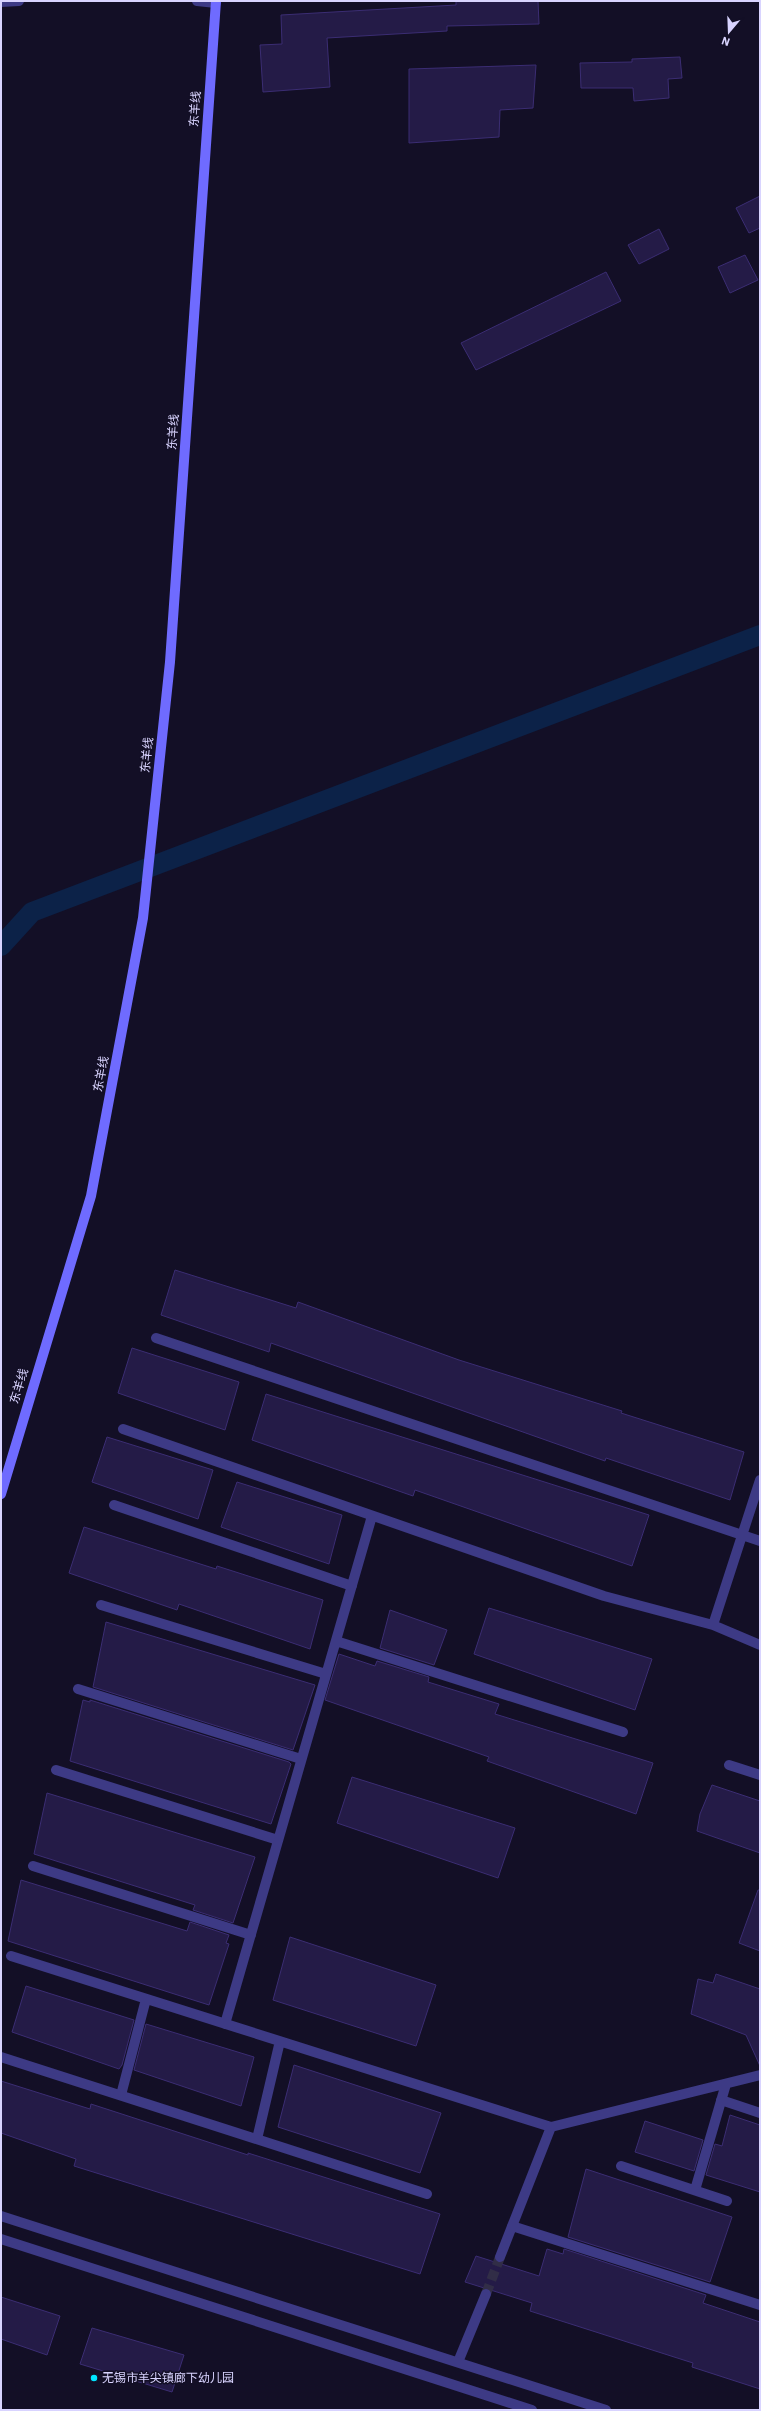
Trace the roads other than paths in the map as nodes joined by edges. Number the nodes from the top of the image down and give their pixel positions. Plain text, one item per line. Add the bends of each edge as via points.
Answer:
1 (18, 1) edge
2 (197, 1) edge
3 (1, 2) edge
4 (216, 2) edge
5 (156, 1338) dead end
6 (123, 1429) dead end
7 (760, 1480) edge
8 (1, 1494) edge
9 (114, 1505) dead end
10 (372, 1516) junction
11 (742, 1535) junction
12 (760, 1541) edge
13 (352, 1586) junction
14 (101, 1605) dead end
15 (713, 1625) junction
16 (336, 1641) junction
17 (760, 1645) edge
18 (326, 1674) junction
19 (78, 1689) dead end
20 (623, 1732) dead end
21 (301, 1760) junction
22 (729, 1765) dead end
23 (56, 1770) dead end
24 (760, 1776) edge
25 (278, 1840) junction
26 (33, 1866) dead end
27 (251, 1935) junction
28 (11, 1956) dead end
29 (146, 1999) junction
30 (225, 2024) junction
31 (280, 2041) junction
32 (1, 2057) edge
33 (760, 2075) edge
34 (726, 2084) junction
35 (122, 2095) junction
36 (721, 2100) junction
37 (760, 2112) edge
38 (551, 2127) junction
39 (256, 2139) junction
40 (621, 2166) dead end
41 (695, 2190) junction
42 (427, 2194) dead end
43 (727, 2201) dead end
44 (1, 2216) edge
45 (512, 2226) junction
46 (1, 2238) edge
47 (500, 2257) tunnel mouth
48 (486, 2294) tunnel mouth
49 (760, 2305) edge
50 (458, 2362) junction
51 (532, 2410) edge
52 (606, 2410) edge

1 - 3 street
2 - 4 street
4 - 8 main road, 东羊线 via 170,662 143,913 91,1196
5 - 11 street
6 - 10 street
7 - 11 street
9 - 13 street
10 - 13 street
10 - 15 street via 604,1596
11 - 12 street
11 - 15 street
13 - 16 street
14 - 18 street
15 - 17 street
16 - 18 street
16 - 20 street
18 - 21 street
19 - 21 street
21 - 25 street
22 - 24 street
23 - 25 street
25 - 27 street
26 - 27 street
27 - 30 street
28 - 29 street
29 - 30 street
29 - 35 street
30 - 31 street
31 - 38 street
31 - 39 street
32 - 35 street
33 - 34 street
34 - 36 street
34 - 38 street
35 - 39 street
36 - 37 street
36 - 41 street
38 - 45 street
39 - 42 street
40 - 41 street
41 - 43 street
44 - 50 street
45 - 47 street
45 - 49 street
46 - 51 street
48 - 50 street
50 - 52 street

